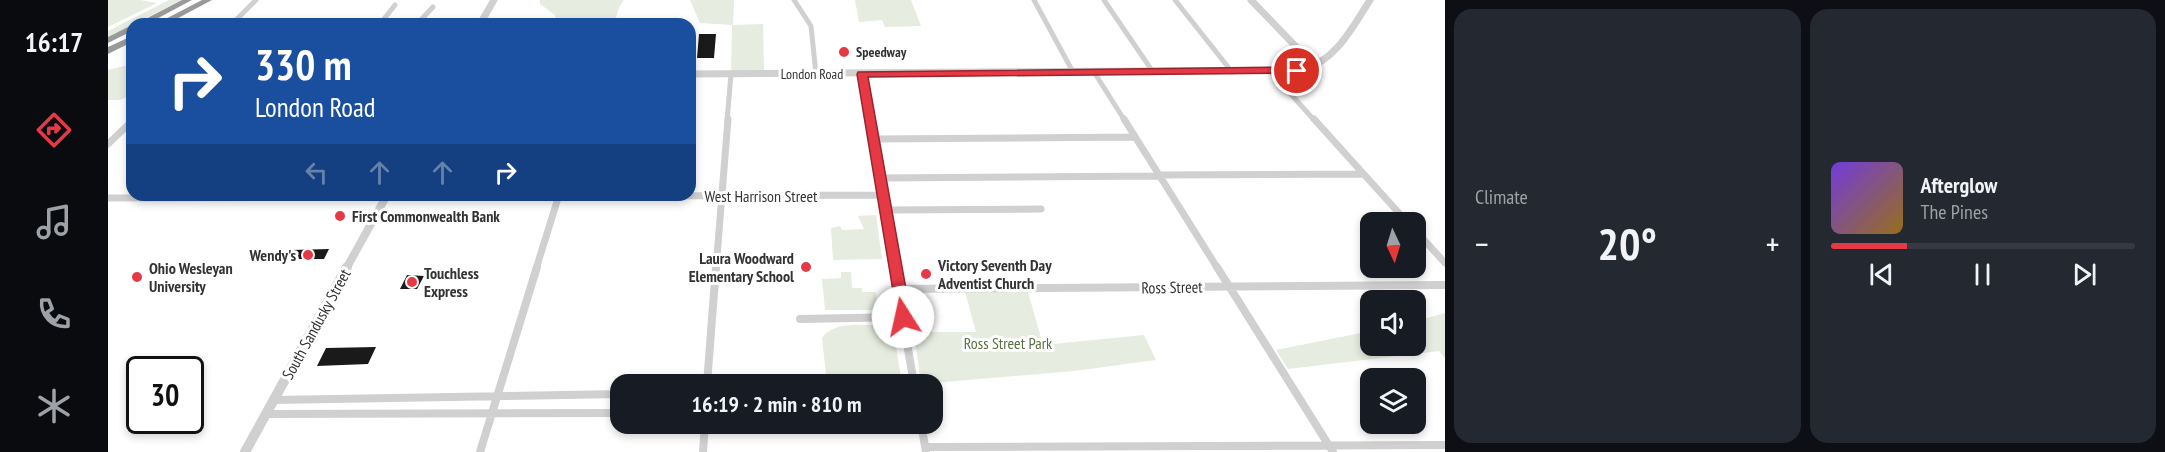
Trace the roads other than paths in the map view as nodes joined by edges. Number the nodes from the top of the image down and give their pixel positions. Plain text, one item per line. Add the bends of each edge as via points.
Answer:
1 (188, 0) edge
2 (208, 0) edge
3 (256, 0) edge
4 (494, 0) edge
5 (794, 0) edge
6 (1034, 0) edge
7 (1104, 0) edge
8 (1174, 0) edge
9 (1251, 0) edge
10 (1370, 0) edge
11 (395, 5) dead end
12 (433, 7) dead end
13 (152, 18) edge
14 (172, 18) edge
15 (238, 18) edge
16 (385, 18) edge
17 (423, 18) edge
18 (484, 18) edge
19 (126, 31) edge
20 (108, 40) edge
21 (126, 42) edge
22 (108, 51) edge
23 (1318, 66) junction
24 (1269, 71) junction
25 (1073, 72) junction
26 (1094, 72) junction
27 (1153, 72) junction
28 (1232, 72) junction
29 (696, 74) edge
30 (731, 74) junction
31 (816, 74) junction
32 (862, 74) junction
33 (126, 127) edge
34 (1134, 137) junction
35 (874, 139) junction
36 (108, 144) edge
37 (1363, 174) junction
38 (1158, 176) junction
39 (880, 178) junction
40 (883, 195) junction
41 (696, 196) edge
42 (721, 196) junction
43 (108, 198) edge
44 (126, 198) edge
45 (384, 201) edge
46 (557, 201) edge
47 (1041, 209) dead end
48 (886, 210) junction
49 (1398, 212) edge
50 (1426, 242) edge
51 (1445, 263) edge
52 (1445, 285) edge
53 (1229, 287) junction
54 (898, 289) junction
55 (903, 317) junction
56 (800, 320) dead end
57 (708, 374) edge
58 (912, 374) edge
59 (610, 394) edge
60 (497, 395) junction
61 (274, 400) junction
62 (610, 413) edge
63 (267, 414) junction
64 (492, 414) junction
65 (704, 434) edge
66 (923, 434) edge
67 (1445, 445) edge
68 (925, 449) edge
69 (1331, 449) edge
70 (245, 452) edge
71 (480, 452) edge
72 (703, 452) edge

1 - 13 highway
2 - 14 highway
3 - 15 street
4 - 18 street
5 - 31 street via 811,26
6 - 25 street
7 - 27 street
8 - 28 street
9 - 23 street
10 - 23 street via 1335,50
11 - 16 street
12 - 17 street
19 - 20 highway
21 - 22 highway
23 - 24 street, London Road
24 - 28 street, London Road
24 - 37 street
25 - 26 street, London Road
25 - 32 street, London Road
26 - 27 street, London Road
26 - 34 street
27 - 28 street, London Road
29 - 30 street, London Road
30 - 31 street, London Road
30 - 42 street
31 - 32 street, London Road
32 - 35 street
33 - 36 street
34 - 35 street
34 - 38 street
35 - 39 street
37 - 38 street
37 - 49 street
38 - 39 street
38 - 53 street
39 - 40 street
40 - 42 street, West Harrison Street
40 - 48 street
41 - 42 street, West Harrison Street
42 - 57 street
43 - 44 street, West Harrison Street
45 - 61 street, South Sandusky Street
46 - 60 street
47 - 48 street
48 - 54 street
50 - 51 street
52 - 53 street, Ross Street
53 - 54 street, Ross Street
53 - 69 street
54 - 55 street
55 - 56 street
55 - 58 street
59 - 60 street
60 - 61 street
60 - 64 street
61 - 63 street, South Sandusky Street
62 - 64 street
63 - 64 street
63 - 70 street, South Sandusky Street
64 - 71 street
65 - 72 street
66 - 68 street
67 - 69 street
68 - 69 street

